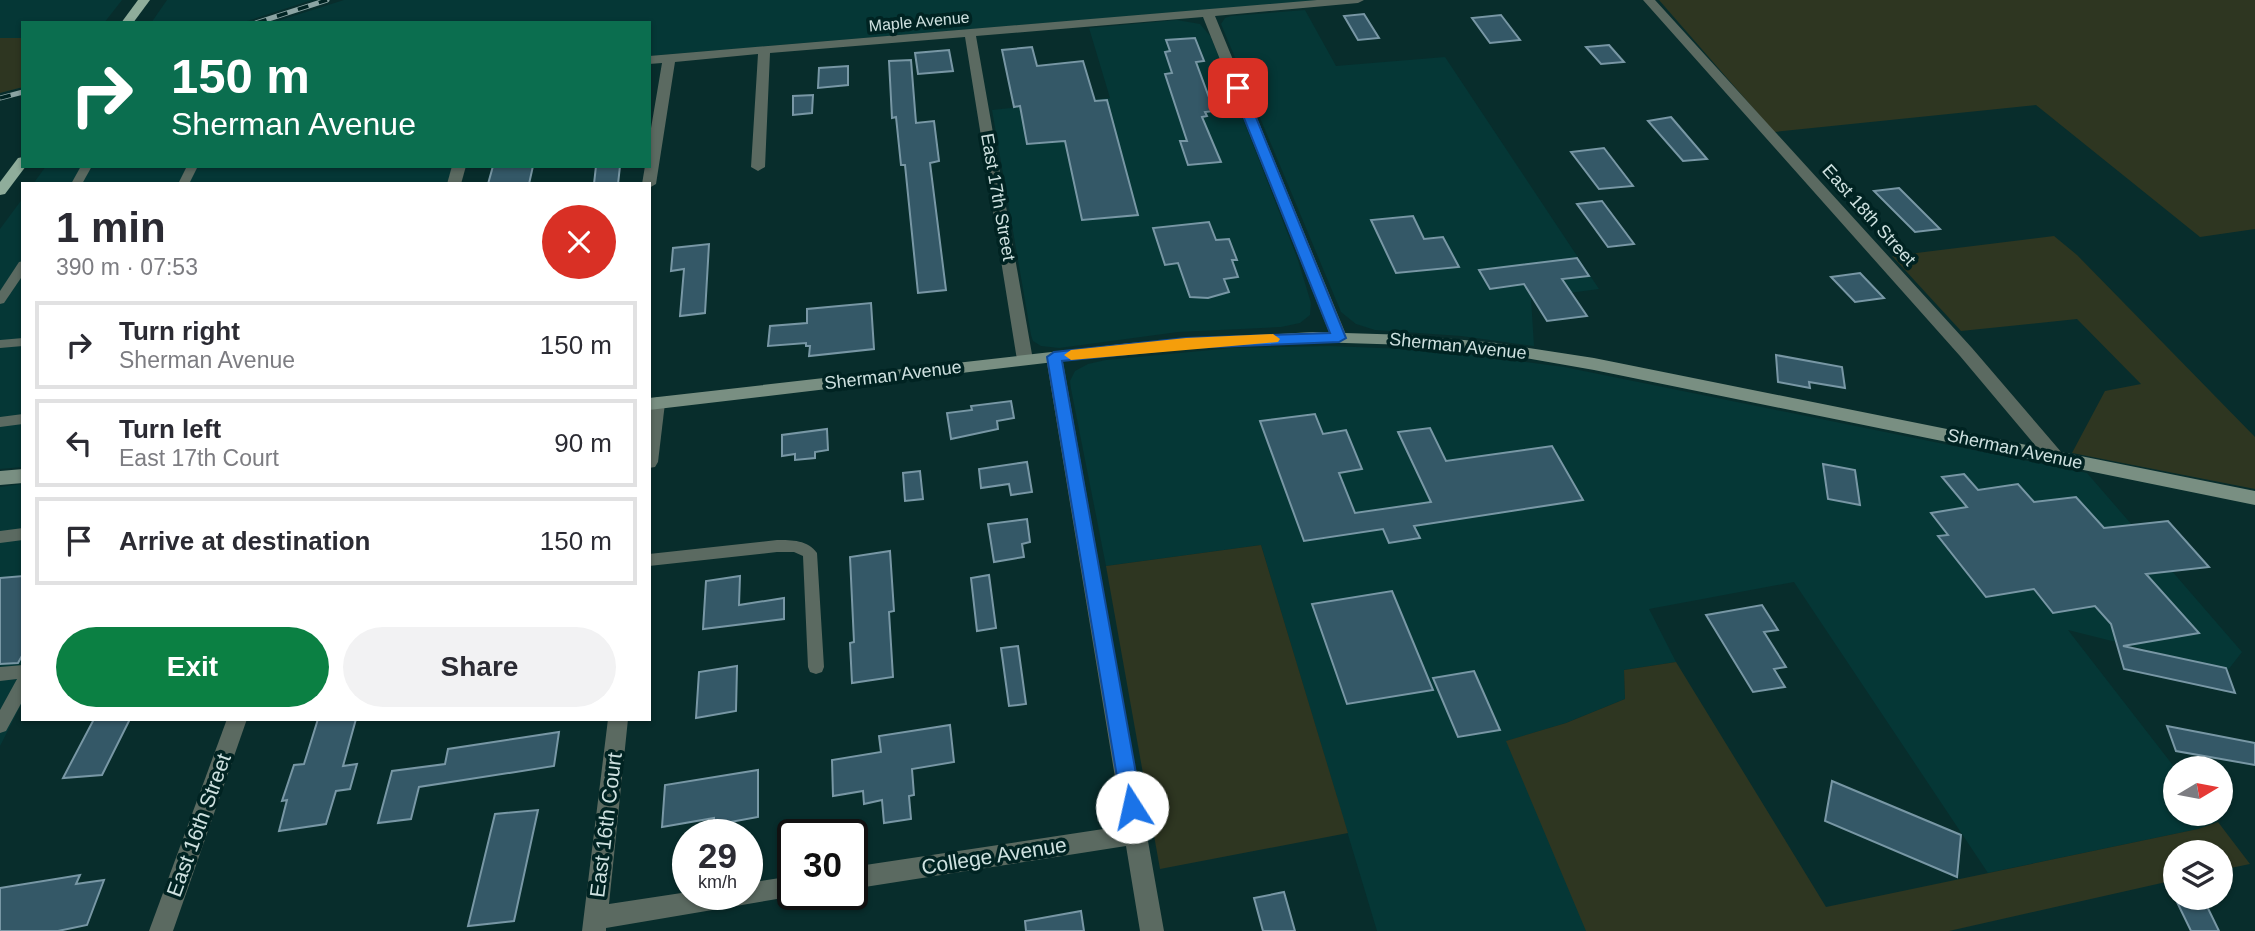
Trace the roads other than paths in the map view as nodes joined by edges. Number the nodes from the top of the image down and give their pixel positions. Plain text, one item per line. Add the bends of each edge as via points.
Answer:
1 (144, 0) edge
2 (1358, 0) edge
3 (1650, 0) edge
4 (1208, 14) junction
5 (128, 21) edge
6 (970, 33) junction
7 (764, 49) junction
8 (669, 58) junction
9 (651, 60) edge
10 (21, 164) edge
11 (758, 167) dead end
12 (649, 182) edge
13 (0, 191) edge
14 (21, 268) edge
15 (0, 300) edge
16 (1339, 338) junction
17 (21, 342) edge
18 (0, 344) edge
19 (1054, 357) junction
20 (1025, 360) junction
21 (653, 403) edge
22 (21, 419) edge
23 (0, 422) edge
24 (651, 433) edge
25 (2056, 458) junction
26 (21, 476) edge
27 (0, 478) edge
28 (2255, 498) edge
29 (21, 534) edge
30 (0, 537) edge
31 (651, 560) edge
32 (816, 667) dead end
33 (21, 672) edge
34 (0, 674) edge
35 (21, 687) edge
36 (3, 717) edge
37 (236, 721) edge
38 (618, 721) edge
39 (1136, 834) junction
40 (868, 876) edge
41 (777, 890) edge
42 (595, 924) edge
43 (160, 931) edge
44 (1152, 931) edge

1 - 5 main road
2 - 4 street, Maple Avenue
3 - 25 street, East 18th Street
4 - 6 street, Maple Avenue
4 - 16 street
6 - 7 street, Maple Avenue
6 - 20 street, East 17th Street
7 - 8 street, Maple Avenue
7 - 11 street
8 - 9 street, Maple Avenue
8 - 12 street
10 - 13 main road
14 - 15 lane
16 - 19 street, Sherman Avenue via 1220,341
16 - 25 street, Sherman Avenue via 1454,343 1553,357
17 - 18 lane
19 - 20 street, Sherman Avenue
19 - 39 street
20 - 21 street, Sherman Avenue
21 - 24 street
22 - 23 lane
25 - 28 street, Sherman Avenue
26 - 27 street
29 - 30 lane
31 - 32 lane via 777,546 796,546 810,553
33 - 34 lane
35 - 36 lane
37 - 43 street, East 16th Street
38 - 42 street, East 16th Court
39 - 40 street, College Avenue
39 - 44 street
41 - 42 street

